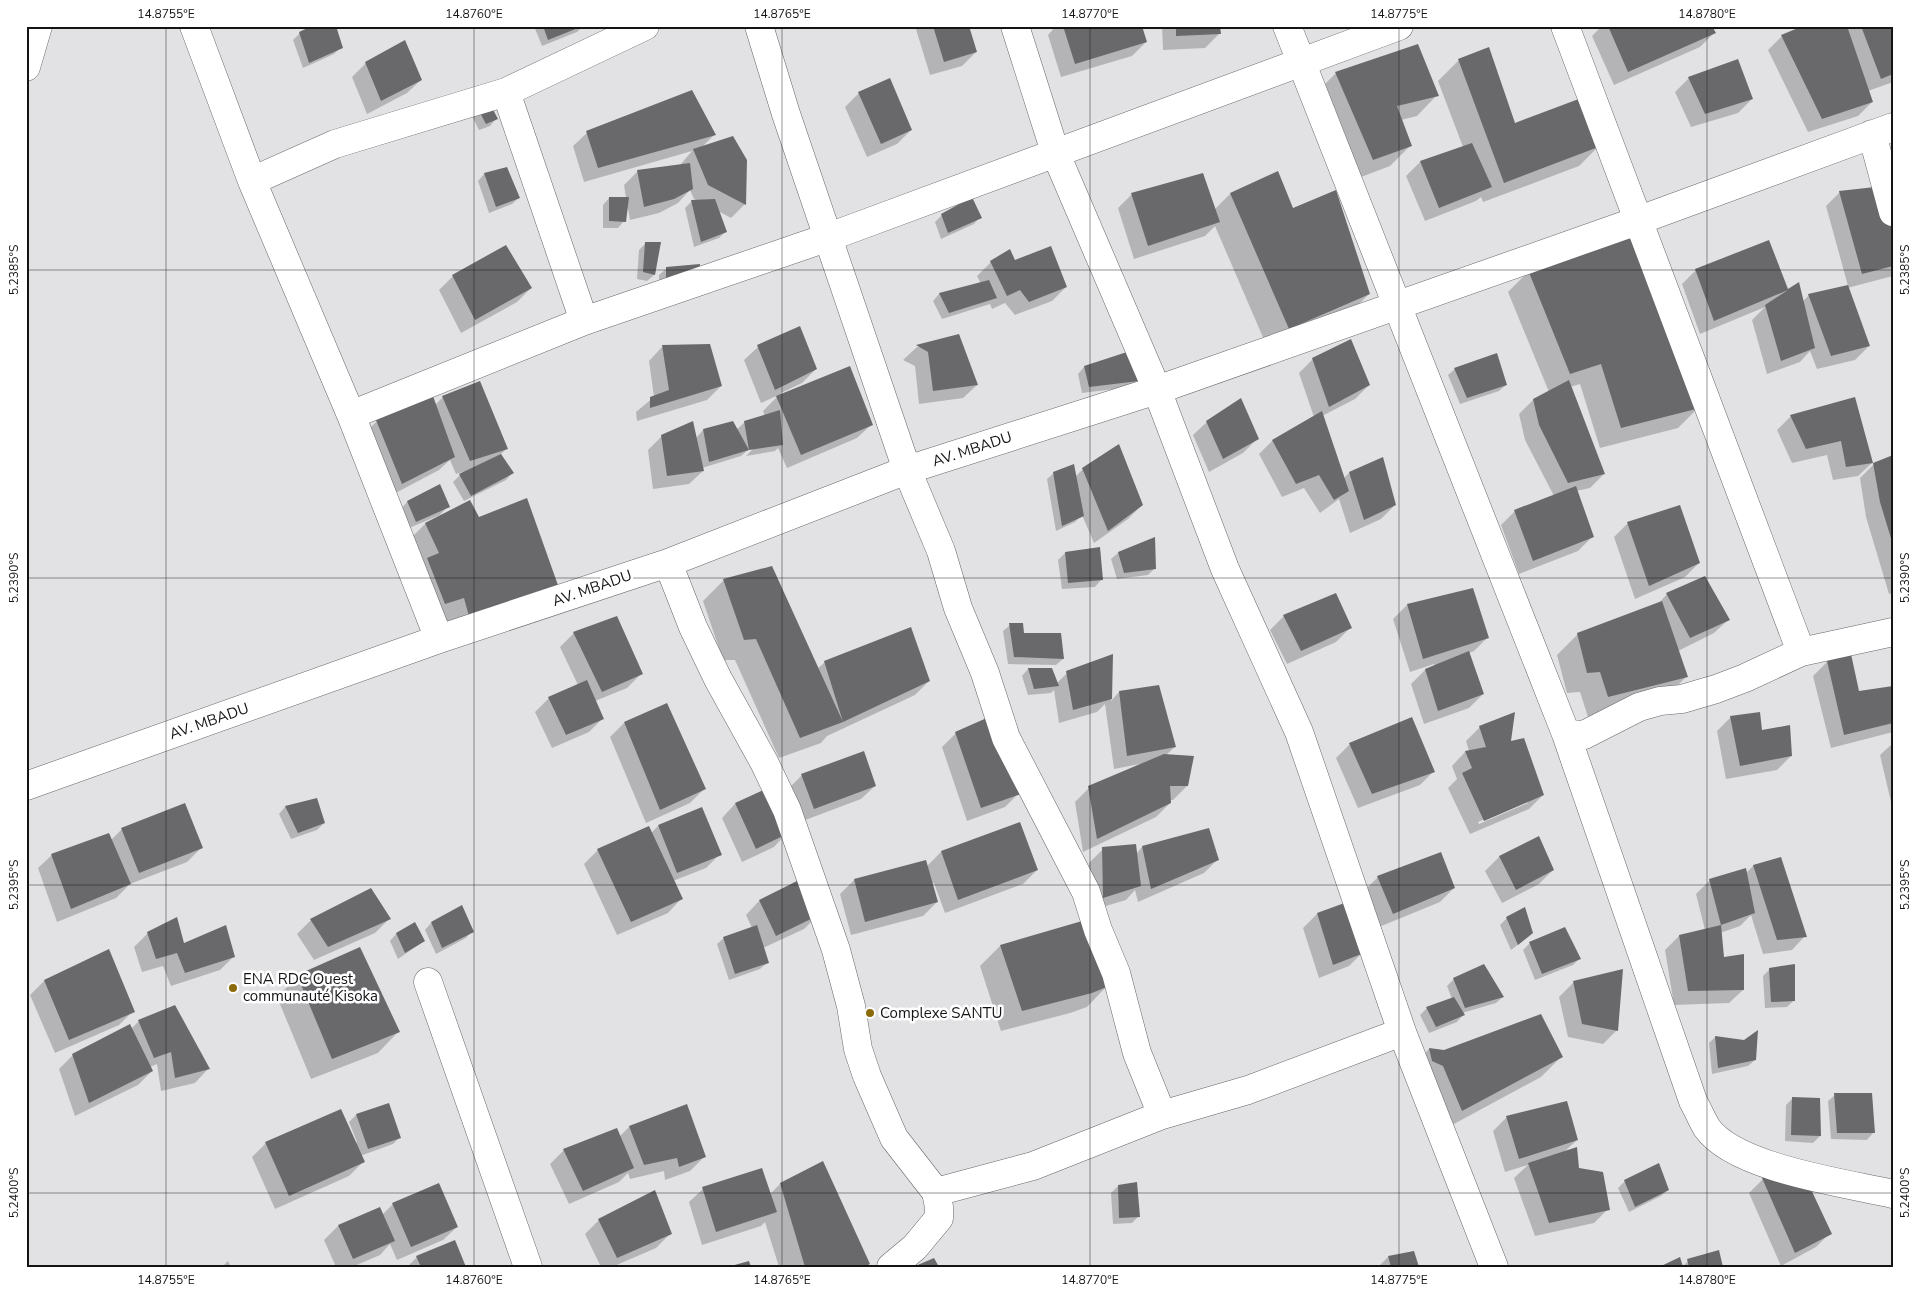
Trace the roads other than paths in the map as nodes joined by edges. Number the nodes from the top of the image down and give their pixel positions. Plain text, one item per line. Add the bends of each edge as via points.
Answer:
1 (38, 26) edge
2 (194, 26) edge
3 (645, 26) edge
4 (759, 26) edge
5 (1015, 26) edge
6 (1287, 26) edge
7 (1398, 26) edge
8 (1565, 26) edge
9 (1301, 63) junction
10 (26, 67) edge
11 (506, 92) junction
12 (1882, 130) edge
13 (1055, 152) junction
14 (252, 181) junction
15 (1893, 212) edge
16 (1637, 221) junction
17 (829, 237) junction
18 (1397, 304) junction
19 (584, 322) junction
20 (1157, 390) junction
21 (351, 415) junction
22 (907, 470) junction
23 (668, 563) junction
24 (1893, 632) edge
25 (439, 640) junction
26 (1801, 652) junction
27 (1566, 734) junction
28 (26, 786) edge
29 (428, 982) dead end
30 (1402, 1032) junction
31 (1162, 1115) junction
32 (936, 1192) junction
33 (1893, 1194) edge
34 (528, 1267) edge
35 (891, 1267) edge
36 (1494, 1267) edge

1 - 10 street
2 - 14 street
3 - 11 street
4 - 17 street
5 - 13 street
6 - 9 street
7 - 9 street
8 - 16 street
9 - 13 street
9 - 18 street
11 - 14 street via 334,144
11 - 19 street
12 - 15 street
12 - 16 street, AV. MBADU
13 - 17 street
13 - 20 street
14 - 21 street
16 - 18 street, AV. MBADU
16 - 26 street
17 - 19 street
17 - 22 street
18 - 20 street, AV. MBADU
18 - 27 street
19 - 21 street
20 - 22 street, AV. MBADU
20 - 30 street via 1225,569 1299,732
21 - 25 street
22 - 23 street, AV. MBADU
22 - 31 street via 941,551 958,608 985,673 1006,738 1086,892 1116,973 1137,1053
23 - 25 street, AV. MBADU
23 - 32 street via 718,679 787,810 836,950 867,1076 894,1138
24 - 26 street
25 - 28 street, AV. MBADU
26 - 27 street via 1716,689 1639,707 1584,735
27 - 33 street via 1693,1101 1708,1129 1737,1152 1767,1165
29 - 34 street
30 - 31 street via 1248,1090
30 - 36 street
31 - 32 street via 1033,1166
32 - 35 street via 939,1218

